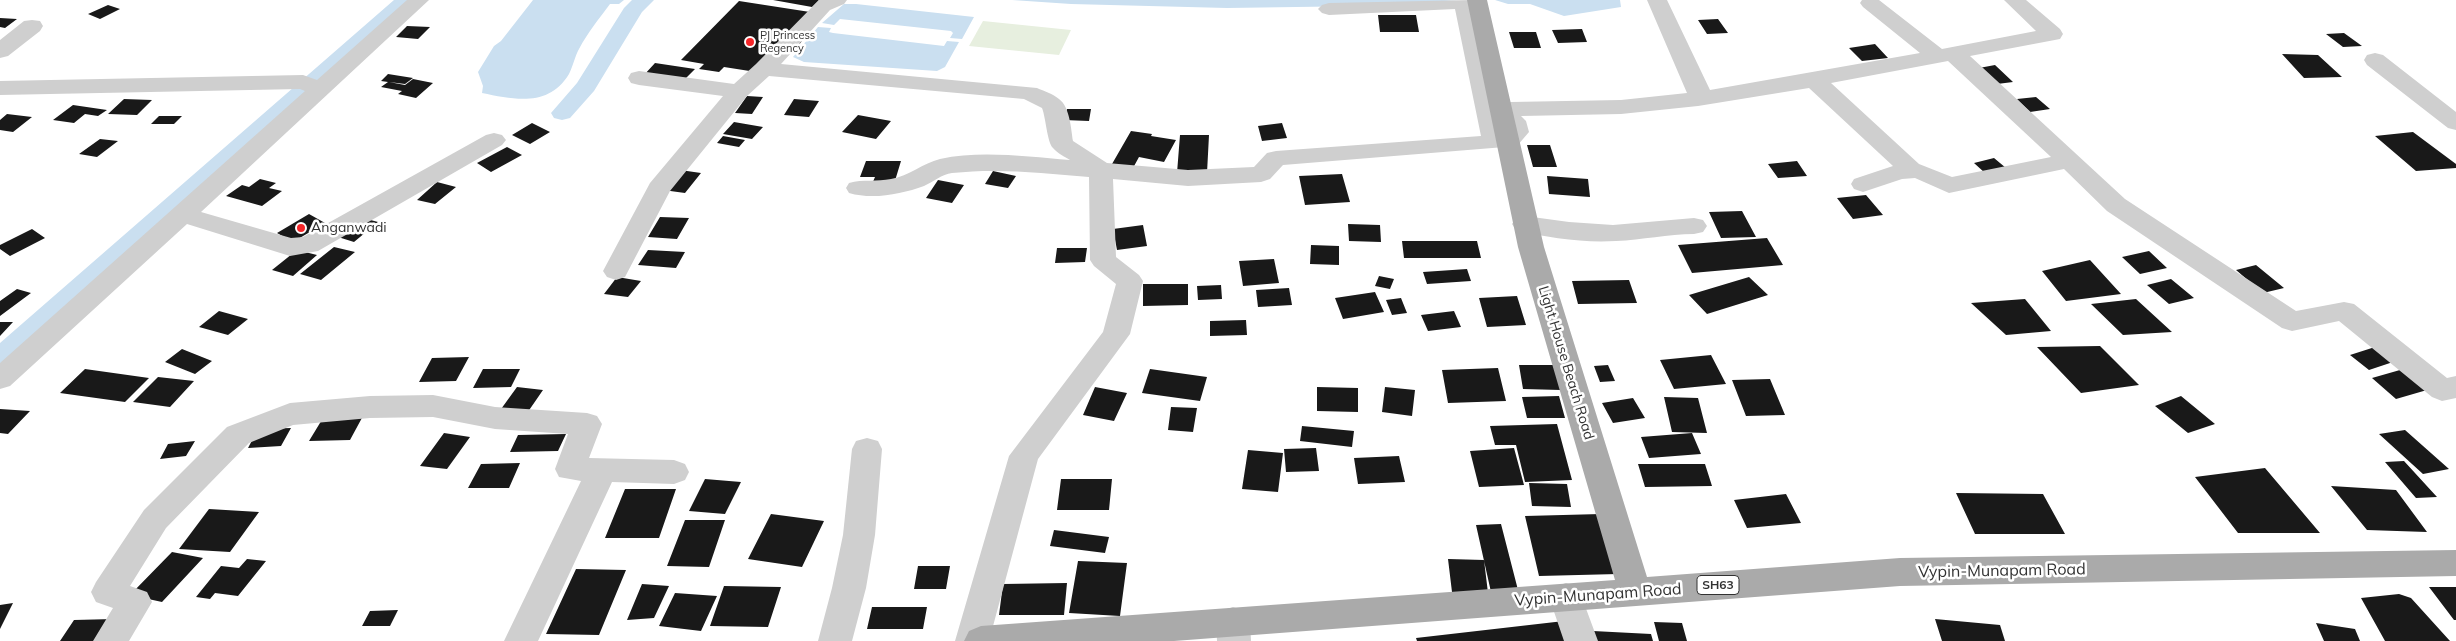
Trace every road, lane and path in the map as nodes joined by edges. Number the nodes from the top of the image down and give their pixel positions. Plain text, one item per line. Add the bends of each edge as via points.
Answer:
1 (418, 0) edge
2 (837, 0) edge
3 (1657, 0) edge
4 (2014, 0) edge
5 (1482, 2) edge
6 (1870, 3) dead end
7 (1329, 9) dead end
8 (32, 26) dead end
9 (0, 51) edge
10 (1946, 54) junction
11 (2375, 60) dead end
12 (764, 69) junction
13 (639, 78) dead end
14 (1814, 80) junction
15 (312, 86) junction
16 (0, 88) edge
17 (739, 91) junction
18 (1698, 98) junction
19 (2456, 123) edge
20 (1509, 127) junction
21 (494, 140) dead end
22 (2069, 161) junction
23 (1910, 168) junction
24 (1101, 170) junction
25 (1863, 184) dead end
26 (858, 188) dead end
27 (184, 215) junction
28 (1525, 224) junction
29 (1694, 226) dead end
30 (616, 271) dead end
31 (0, 379) edge
32 (2456, 387) edge
33 (867, 449) dead end
34 (602, 470) junction
35 (674, 472) dead end
36 (2456, 562) edge
37 (1635, 592) junction
38 (1566, 598) junction
39 (1234, 631) edge
40 (1113, 636) edge
41 (110, 641) edge
42 (521, 641) edge
43 (835, 641) edge
44 (972, 641) edge
45 (981, 641) edge
46 (1581, 641) edge

1 - 15 street
2 - 12 street via 823,6
3 - 18 street via 1699,90
4 - 10 street via 2052,34
5 - 20 street
6 - 10 street
7 - 20 street via 1464,2 1492,134
8 - 9 street
10 - 14 street
10 - 22 street
11 - 19 street
12 - 17 street
12 - 24 street via 1029,93 1052,104 1062,144
13 - 17 street
14 - 18 street
14 - 23 street
15 - 16 street
15 - 27 street
17 - 30 street via 658,188
18 - 20 street via 1621,107
20 - 24 street via 1276,158 1260,174 1188,178
20 - 28 main road, Light House Beach Road
21 - 27 street via 309,245 290,247
22 - 23 street via 1949,185
22 - 32 street via 2116,205 2292,321 2344,311 2442,390
23 - 25 street
24 - 26 street via 990,162 943,166 916,180 890,187
24 - 44 street via 1103,260 1130,280 1116,334 1024,456
27 - 31 street
28 - 29 street via 1560,231 1614,232
28 - 37 main road, Light House Beach Road
33 - 43 street via 860,535
34 - 35 street
34 - 41 street via 570,469 587,424 495,418 433,406 370,407 290,414 238,435 155,519 108,592 136,602
34 - 42 street
36 - 37 main road, Vypin-Munapam Road / SH63 via 1900,572
37 - 38 main road, Vypin-Munapam Road / SH63
38 - 39 main road, Vypin-Munapam Road / SH63
38 - 46 street
39 - 40 main road, Vypin-Munapam Road / SH63
40 - 45 main road, Vypin-Munapam Road / SH63

